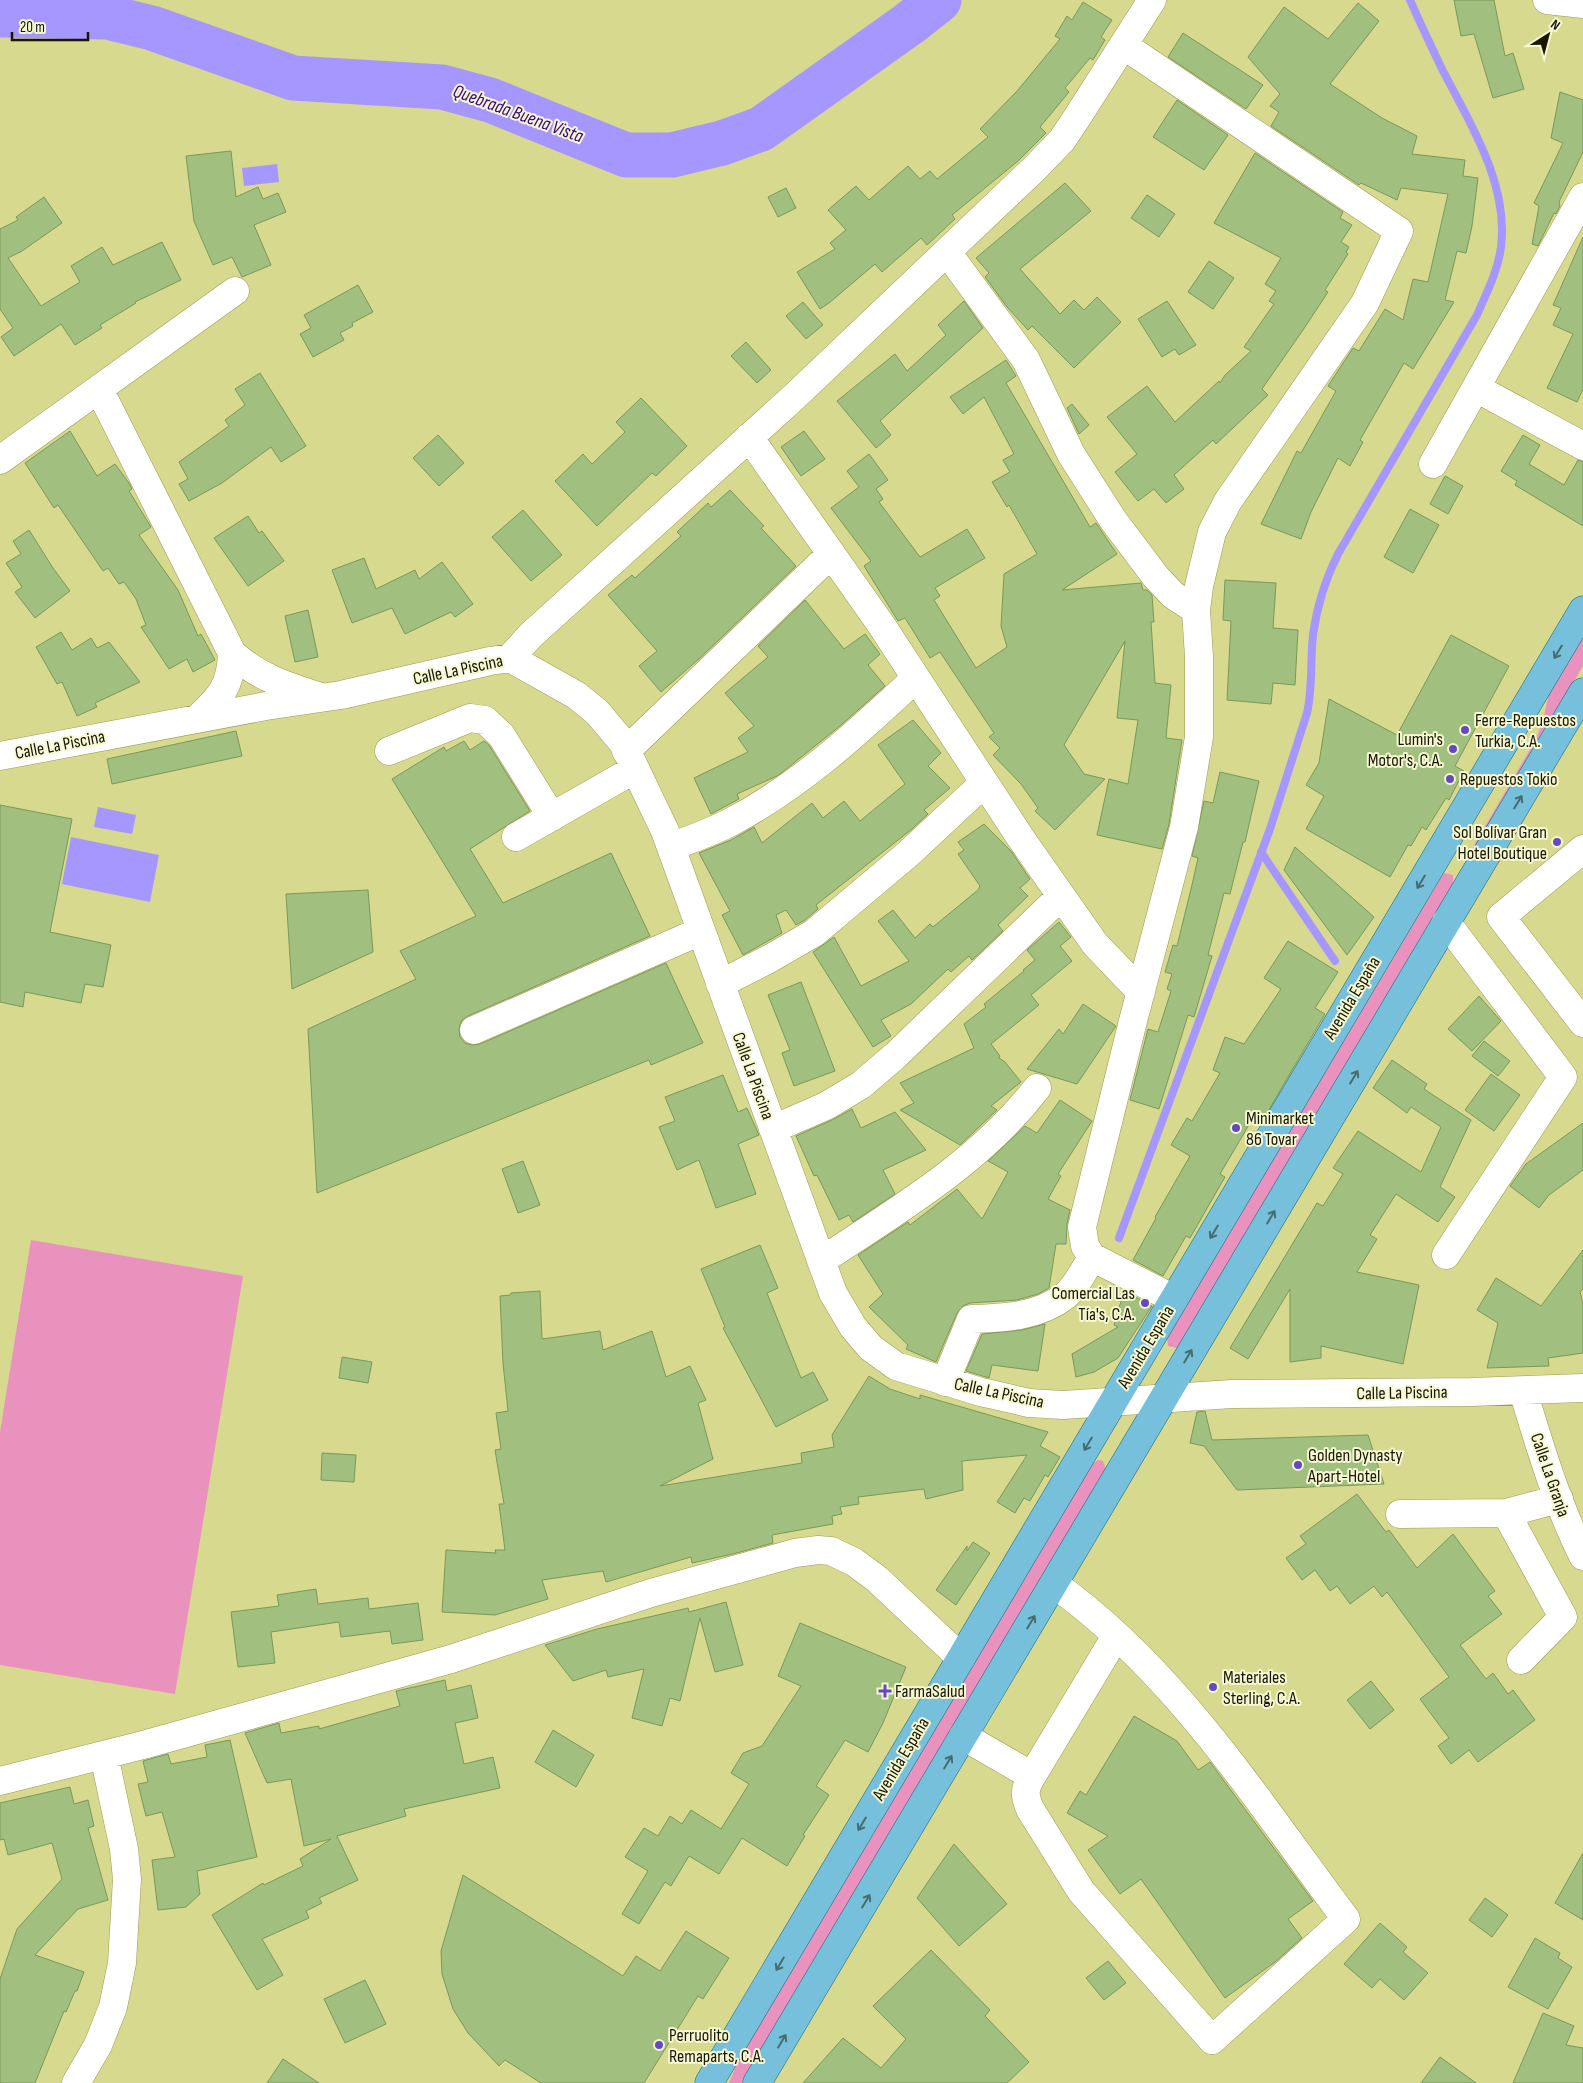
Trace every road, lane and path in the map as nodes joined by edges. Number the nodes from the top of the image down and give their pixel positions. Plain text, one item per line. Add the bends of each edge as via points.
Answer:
1 (1152, 0) edge
2 (1547, 0) edge
3 (1583, 4) edge
4 (1124, 45) junction
5 (1583, 197) edge
6 (947, 252) junction
7 (235, 291) dead end
8 (1476, 388) junction
9 (99, 389) junction
10 (748, 437) junction
11 (1583, 446) edge
12 (0, 460) edge
13 (1434, 464) dead end
14 (831, 554) junction
15 (1196, 610) junction
16 (1583, 610) edge
17 (232, 653) junction
18 (510, 658) junction
19 (916, 678) junction
20 (1583, 692) edge
21 (324, 698) junction
22 (197, 719) junction
23 (389, 751) dead end
24 (0, 756) edge
25 (631, 760) junction
26 (984, 782) junction
27 (552, 817) junction
28 (516, 837) dead end
29 (671, 847) junction
30 (1583, 849) edge
31 (1440, 851) junction
32 (1476, 872) junction
33 (1061, 896) junction
34 (1446, 922) junction
35 (701, 931) junction
36 (720, 984) junction
37 (1141, 992) junction
38 (1583, 1023) edge
39 (474, 1030) dead end
40 (1037, 1088) dead end
41 (772, 1129) junction
42 (1446, 1255) dead end
43 (1092, 1257) junction
44 (822, 1261) junction
45 (1174, 1299) junction
46 (945, 1382) junction
47 (1583, 1388) edge
48 (1524, 1391) junction
49 (1164, 1398) junction
50 (1113, 1402) junction
51 (1559, 1499) junction
52 (1506, 1513) junction
53 (1400, 1514) dead end
54 (1583, 1556) edge
55 (1054, 1584) junction
56 (1116, 1636) junction
57 (961, 1658) junction
58 (1520, 1660) dead end
59 (963, 1736) junction
60 (104, 1755) junction
61 (1032, 1776) junction
62 (0, 1781) edge
63 (76, 2083) edge
64 (709, 2083) edge
65 (757, 2083) edge

1 - 4 street
2 - 3 street
4 - 6 street via 1062,140
4 - 15 street via 1399,230 1365,303 1228,501 1212,532
5 - 8 street
6 - 10 street
6 - 15 street via 1026,360 1071,454 1113,520 1156,577
7 - 9 street
8 - 11 street
8 - 13 street
9 - 12 street
9 - 17 street
10 - 14 street
10 - 18 street
14 - 19 street
14 - 25 street
15 - 37 street via 1199,706 1195,765 1184,827
16 -> 31 main road, Avenida España
17 - 21 street via 271,680
17 - 22 street via 230,678 210,707
18 - 21 street, Calle La Piscina
18 - 25 street, Calle La Piscina via 576,695 598,712
19 - 26 street
19 - 29 street via 812,771 773,798 729,823
32 -> 20 main road
21 - 22 street, Calle La Piscina
22 - 24 street, Calle La Piscina
23 - 27 street via 470,718 485,720 500,735
25 - 27 street
25 - 29 street, Calle La Piscina
26 - 33 street
26 - 36 street via 908,854 814,933
27 - 28 street
29 - 35 street, Calle La Piscina
30 - 38 street via 1501,917
31 - 32 main road
31 -> 45 main road, Avenida España
32 - 34 main road
33 - 37 street via 1095,944
33 - 41 street via 861,1085 826,1106
34 - 42 street via 1563,1078
49 -> 34 main road
35 - 36 street, Calle La Piscina
35 - 39 street
36 - 41 street, Calle La Piscina
37 - 43 street via 1082,1228 1085,1246
40 - 44 street via 1019,1112 981,1149
41 - 44 street, Calle La Piscina
43 - 45 street
43 - 46 street via 1065,1296 1051,1304 1030,1313 1004,1318 971,1318
44 - 46 street, Calle La Piscina via 833,1293 853,1327 871,1348 896,1366
45 - 50 main road, Avenida España
46 - 50 street, Calle La Piscina via 1029,1403
47 - 48 street, Calle La Piscina
48 - 49 street, Calle La Piscina via 1232,1394
48 - 51 street, Calle La Granja
49 - 50 street, Calle La Piscina
49 - 55 main road
50 -> 57 main road, Avenida España
51 - 52 street
51 - 54 street, Calle La Granja
52 - 53 street
52 - 58 street via 1563,1617
55 - 56 street via 1085,1606
59 -> 55 main road
56 - 61 street
56 - 61 street via 1201,1724 1346,1919 1212,2040 1081,1891 1030,1809 1024,1793
57 - 60 street via 877,1579 854,1562 832,1552 818,1550 795,1553 652,1593 451,1659
57 -> 64 main road, Avenida España
59 - 61 street
65 -> 59 main road
60 - 62 street
60 - 63 street via 124,1849 127,1879 122,1963 113,2006 98,2045

